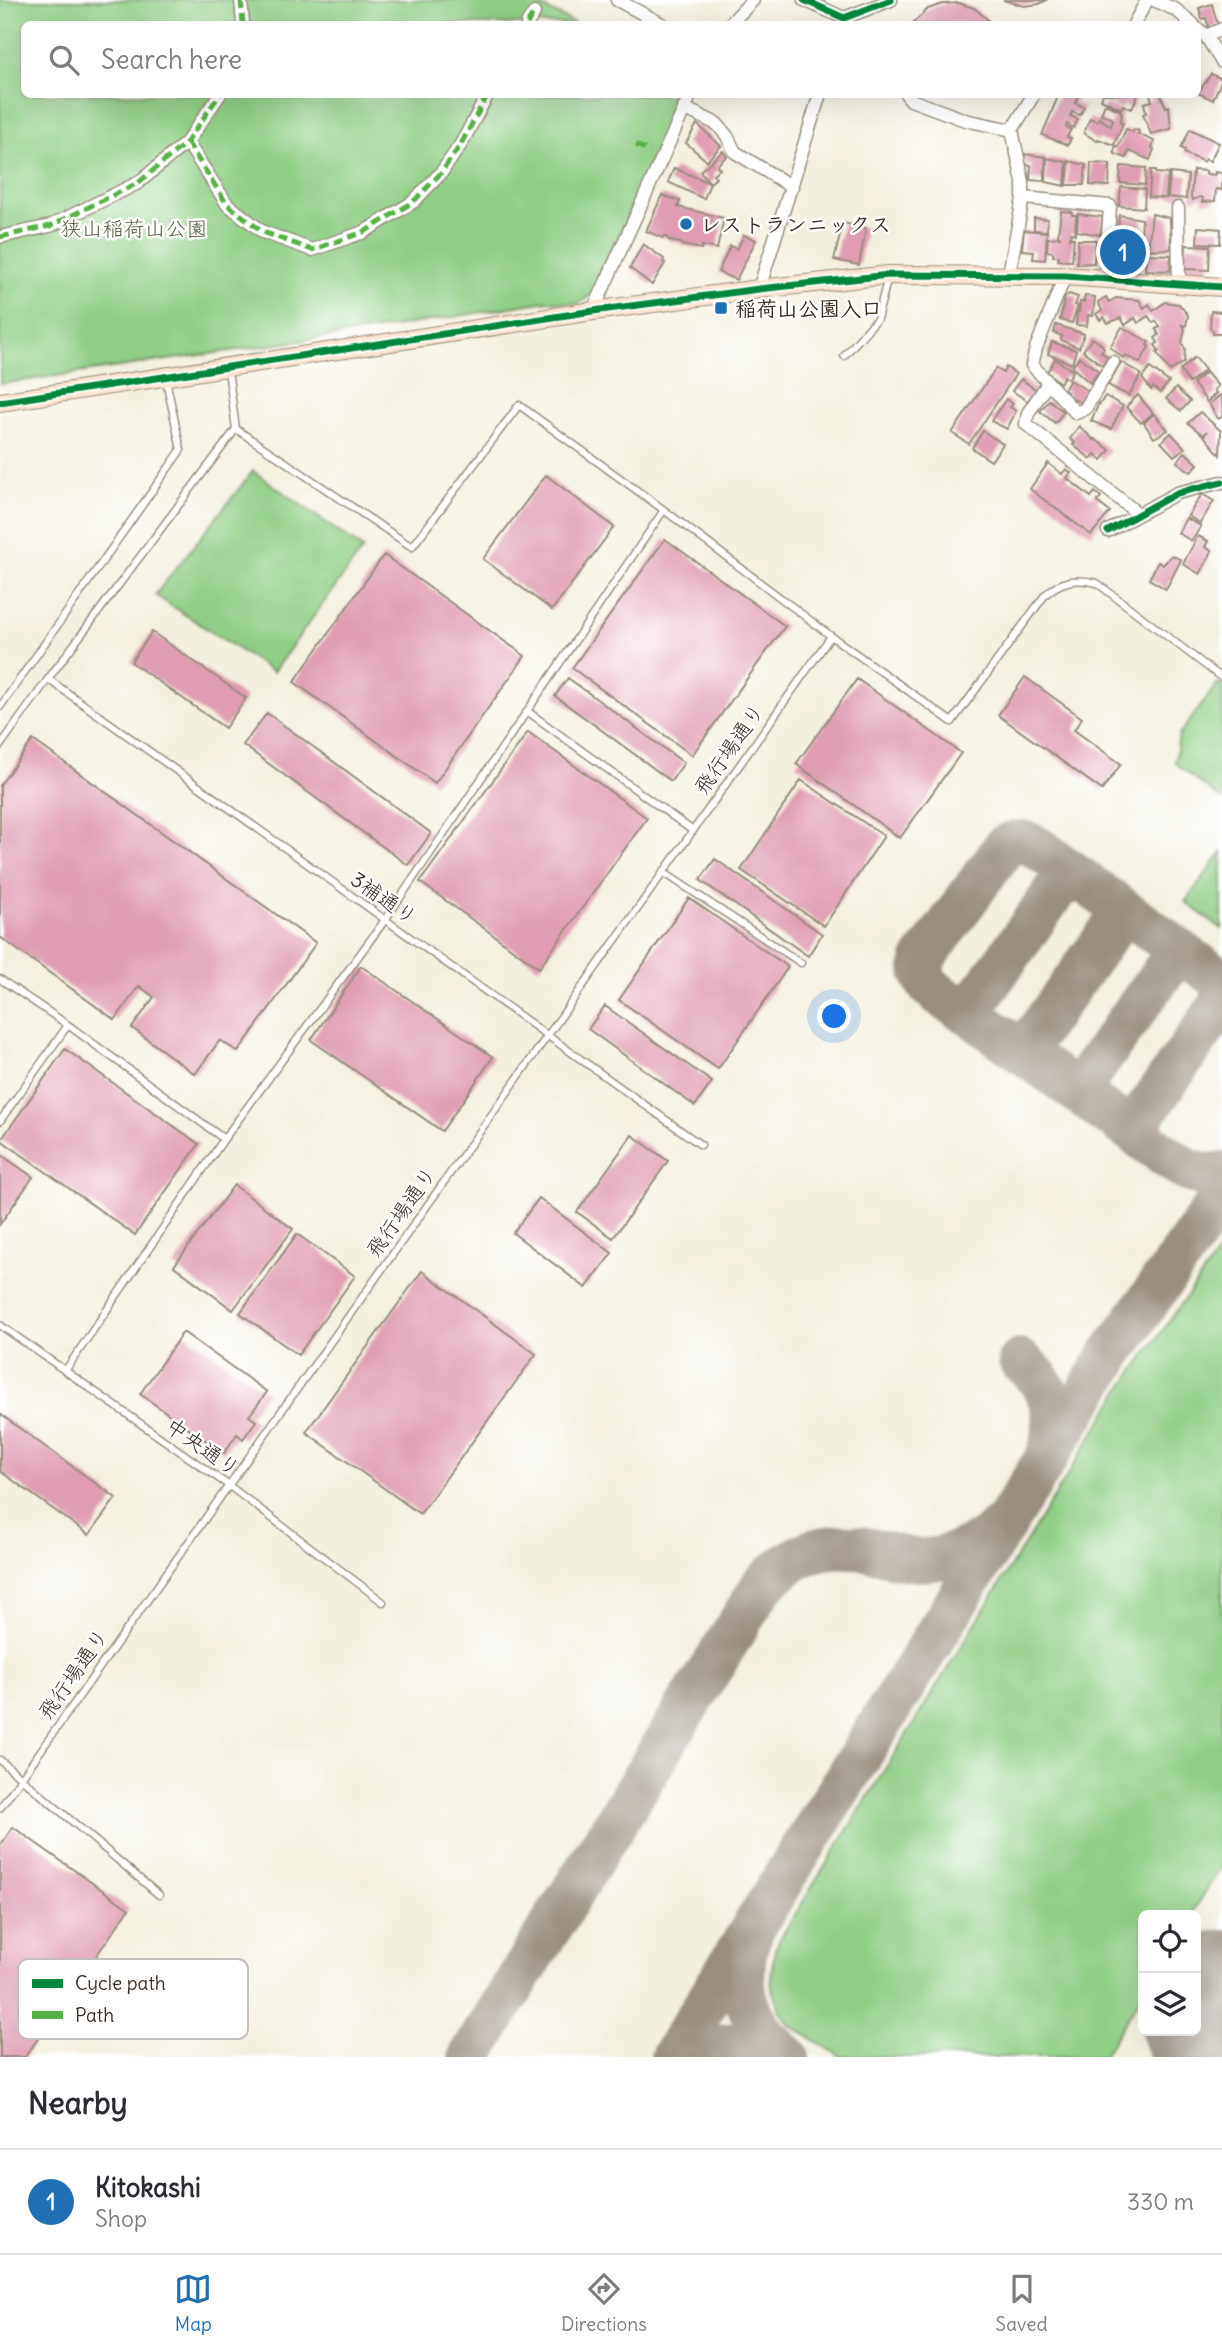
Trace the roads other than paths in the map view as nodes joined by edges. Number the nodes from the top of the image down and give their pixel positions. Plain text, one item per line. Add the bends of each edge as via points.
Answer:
1 (241, 0) edge
2 (617, 0) edge
3 (753, 0) edge
4 (804, 0) edge
5 (891, 0) edge
6 (1147, 0) edge
7 (1154, 0) edge
8 (1178, 5) edge
9 (243, 21) edge
10 (656, 21) edge
11 (733, 21) edge
12 (843, 21) edge
13 (1136, 21) edge
14 (1191, 21) edge
15 (1222, 29) edge
16 (1202, 32) edge
17 (1222, 62) edge
18 (217, 98) edge
19 (486, 98) edge
20 (689, 98) edge
21 (819, 98) edge
22 (909, 98) edge
23 (1032, 98) edge
24 (684, 108) junction
25 (1012, 130) junction
26 (187, 142) junction
27 (792, 187) junction
28 (1023, 198) junction
29 (1178, 208) dead end
30 (0, 237) edge
31 (1009, 274) junction
32 (889, 275) junction
33 (1065, 276) junction
34 (1105, 278) junction
35 (1179, 285) junction
36 (1222, 287) edge
37 (759, 289) junction
38 (593, 311) junction
39 (844, 356) dead end
40 (1113, 362) dead end
41 (228, 368) junction
42 (166, 378) junction
43 (1048, 383) junction
44 (0, 401) edge
45 (236, 429) junction
46 (1222, 482) edge
47 (664, 510) junction
48 (1137, 513) junction
49 (1108, 531) dead end
50 (831, 636) junction
51 (1222, 678) edge
52 (48, 679) junction
53 (0, 707) edge
54 (527, 711) junction
55 (0, 746) edge
56 (693, 831) junction
57 (663, 872) junction
58 (385, 920) junction
59 (801, 963) dead end
60 (0, 979) edge
61 (68, 1025) junction
62 (548, 1035) junction
63 (0, 1121) edge
64 (224, 1139) junction
65 (701, 1145) dead end
66 (0, 1325) edge
67 (65, 1371) junction
68 (228, 1486) junction
69 (383, 1602) dead end
70 (0, 1760) edge
71 (21, 1777) junction
72 (0, 1808) edge
73 (159, 1895) dead end

1 - 9 street
2 - 10 street
3 - 11 street
4 - 12 street
5 - 12 street
6 - 13 street
7 - 8 street
8 - 14 street
15 - 16 street
16 - 17 street
18 - 26 street
19 - 26 street via 441,173 412,202 364,232 312,250 263,232 227,204
20 - 24 street
21 - 27 street
22 - 25 street via 965,120
23 - 25 street
24 - 27 street via 717,124 742,158
24 - 38 street
25 - 28 street
26 - 30 street via 138,183 50,226
27 - 37 street
28 - 31 street
28 - 34 street via 1110,206
29 - 35 street
31 - 32 street
31 - 33 street
32 - 37 street
32 - 39 lane via 877,319
33 - 34 street
33 - 43 street via 1032,365
34 - 35 street
35 - 36 street
37 - 38 street
38 - 41 street
40 - 43 street via 1085,409 1076,413
41 - 42 street
41 - 45 lane
42 - 44 street
42 - 53 lane via 181,450
43 - 48 street via 1026,424
45 - 47 lane via 412,547 519,405
45 - 52 lane
46 - 48 street via 1177,493
47 - 50 lane
47 - 54 lane
48 - 49 street
50 - 51 lane via 952,722 1045,595 1065,581 1083,580 1097,583
50 - 56 lane, 飛行場通り
52 - 55 lane
52 - 58 lane, 3補通り
54 - 56 lane
54 - 58 lane
56 - 57 lane, 飛行場通り
57 - 59 lane
57 - 62 lane, 飛行場通り
58 - 62 lane, 3補通り
58 - 64 lane
60 - 61 lane
61 - 63 lane
61 - 64 lane
62 - 65 lane, 3補通り
62 - 68 lane, 飛行場通り
64 - 67 lane
66 - 67 lane, 中央通り
67 - 68 lane, 中央通り
68 - 69 lane, 中央通り
68 - 71 lane, 飛行場通り
70 - 71 lane
71 - 72 lane, 飛行場通り
71 - 73 lane

